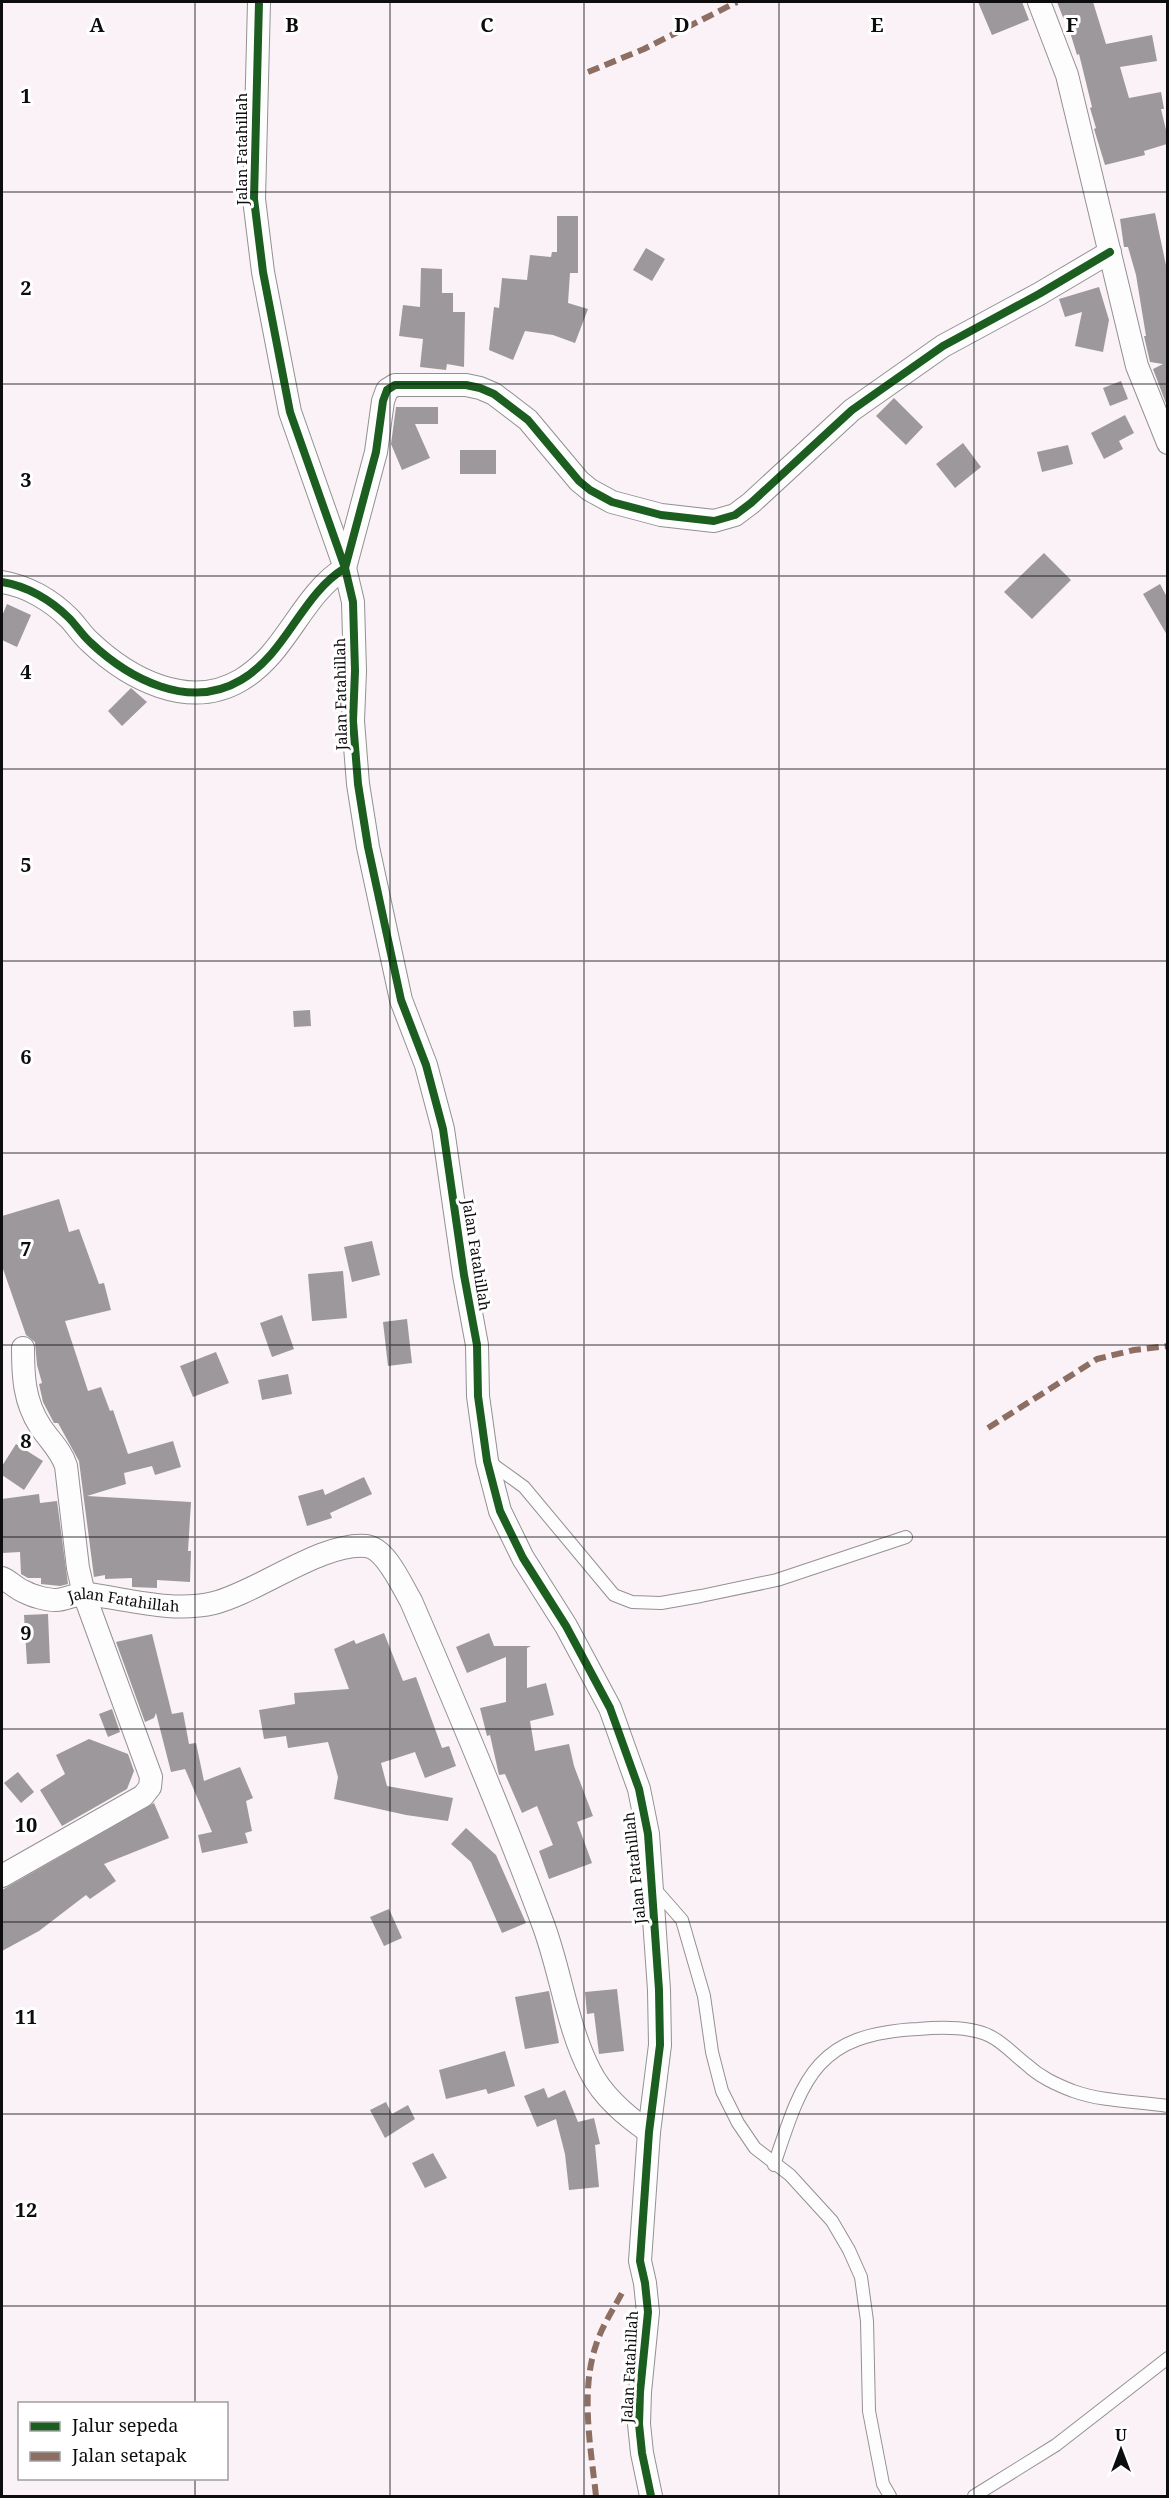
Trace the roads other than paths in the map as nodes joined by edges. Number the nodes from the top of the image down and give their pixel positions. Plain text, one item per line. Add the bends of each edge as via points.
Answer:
1 (259, 2) edge
2 (1039, 2) edge
3 (1110, 252) junction
4 (1167, 443) edge
5 (345, 568) junction
6 (2, 582) edge
7 (22, 1348) dead end
8 (487, 1461) junction
9 (906, 1537) dead end
10 (3, 1586) edge
11 (84, 1594) junction
12 (2, 1876) edge
13 (653, 1887) junction
14 (1167, 2106) edge
15 (649, 2132) junction
16 (774, 2165) junction
17 (1167, 2358) edge
18 (651, 2496) edge
19 (890, 2496) edge
20 (974, 2496) edge

1 - 5 street, Jalan Fatahillah via 254,199 263,272 290,412
2 - 3 street via 1067,75
3 - 4 street via 1137,366
3 - 5 street via 943,346 852,410 751,503 735,515 714,521 612,502 590,490 568,470 528,420 507,402 480,388 395,385 387,390 383,401 376,452
5 - 6 street via 320,588 284,639 257,668 230,686 199,694 148,682 102,653 55,605 34,592
5 - 8 street, Jalan Fatahillah via 353,602 353,721 368,848 401,1000 426,1065 443,1129 477,1345 478,1396
7 - 11 street via 28,1402 66,1466
8 - 9 lane via 524,1487 614,1594 632,1602 661,1603 777,1580
8 - 13 street, Jalan Fatahillah via 500,1511 523,1558 566,1626 610,1708 639,1790
10 - 11 street, Jalan Fatahillah via 56,1600
11 - 12 street via 148,1767 150,1787 143,1796
11 - 15 street, Jalan Fatahillah via 186,1607 214,1603 320,1557 355,1546 378,1551 398,1577 430,1645 544,1926 590,2072 610,2100
13 - 15 street, Jalan Fatahillah via 660,2044
13 - 16 lane via 682,1920 704,1996 722,2091 755,2148
14 - 16 lane via 1131,2104 1075,2092 1046,2080 989,2035 960,2029 891,2030 855,2039 829,2055 806,2081
15 - 18 street, Jalan Fatahillah via 640,2261 648,2312 639,2424
16 - 19 lane via 790,2175 832,2221 861,2277 867,2321 869,2411 883,2484
17 - 20 lane via 1056,2445

